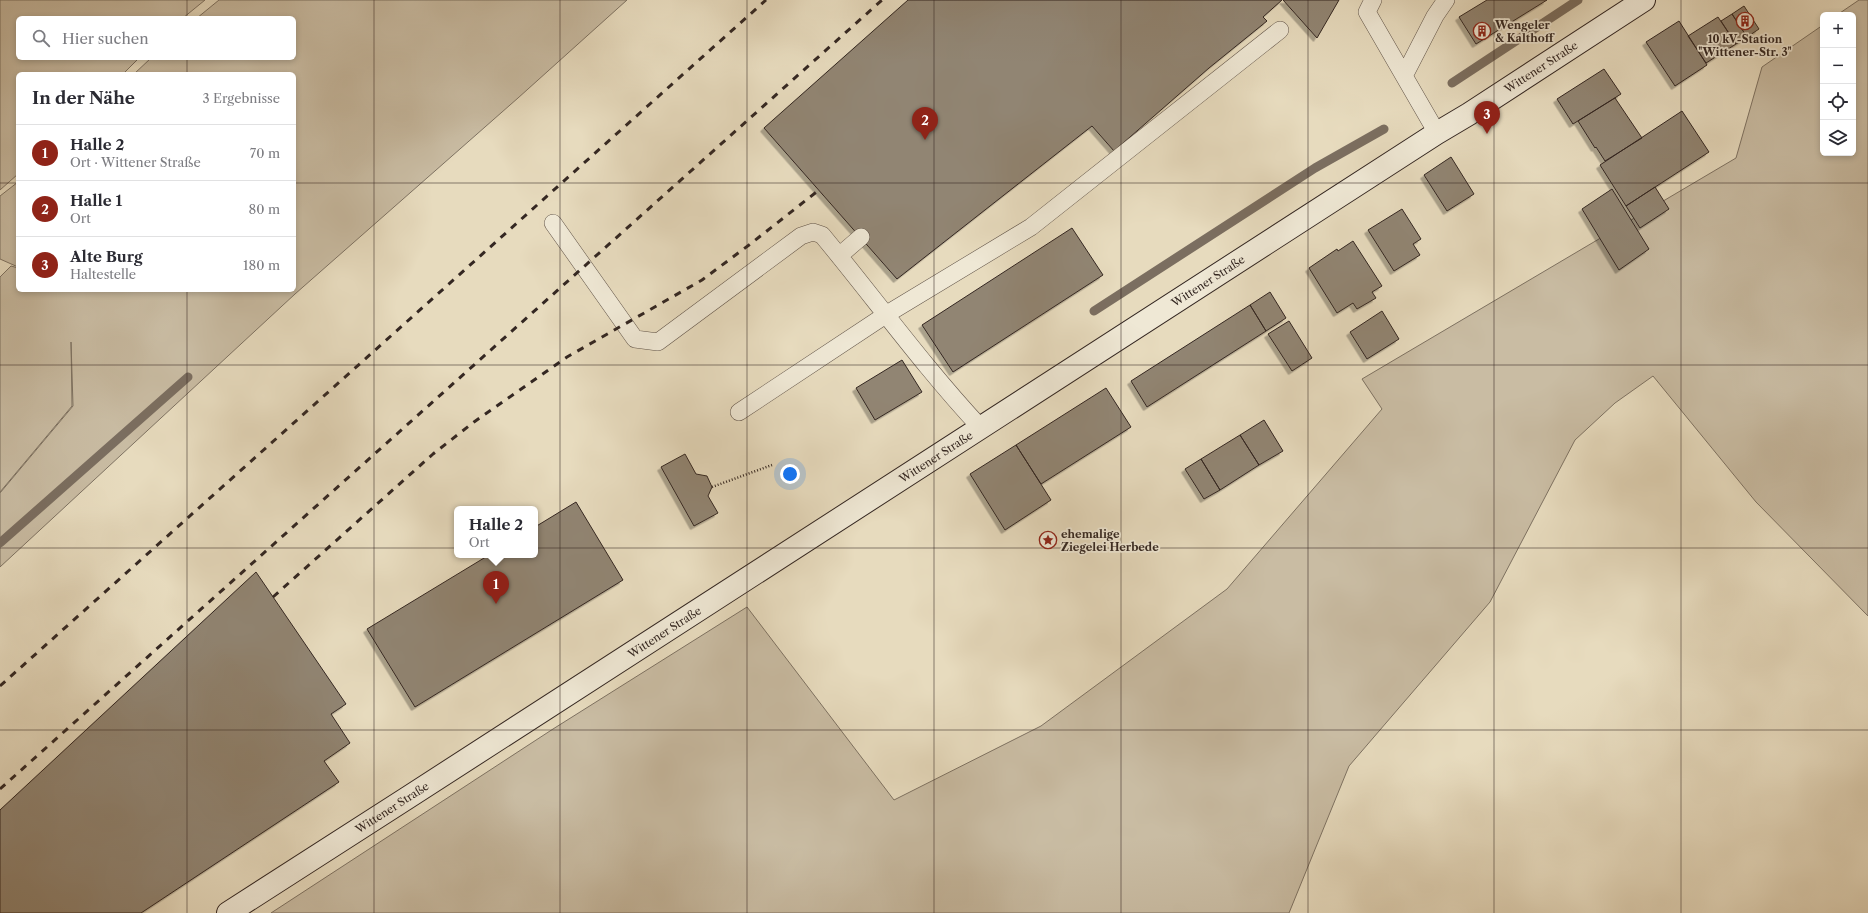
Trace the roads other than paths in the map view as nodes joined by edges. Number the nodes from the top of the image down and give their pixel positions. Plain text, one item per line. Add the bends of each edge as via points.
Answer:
1 (1373, 0) edge
2 (1446, 0) edge
3 (1644, 0) edge
4 (1280, 30) dead end
5 (1404, 76) junction
6 (1438, 133) junction
7 (552, 223) dead end
8 (861, 237) dead end
9 (839, 256) junction
10 (887, 314) junction
11 (739, 412) dead end
12 (980, 427) junction
13 (228, 913) edge

1 - 5 lane via 1367,12
2 - 5 lane
3 - 6 main road, Wittener Straße
4 - 10 lane via 1031,227
5 - 6 lane
6 - 12 main road, Wittener Straße
7 - 9 lane via 634,339 658,342 801,236 812,232 822,235
8 - 9 lane
9 - 10 lane
10 - 11 lane
10 - 12 lane via 948,393
12 - 13 main road, Wittener Straße via 815,537

